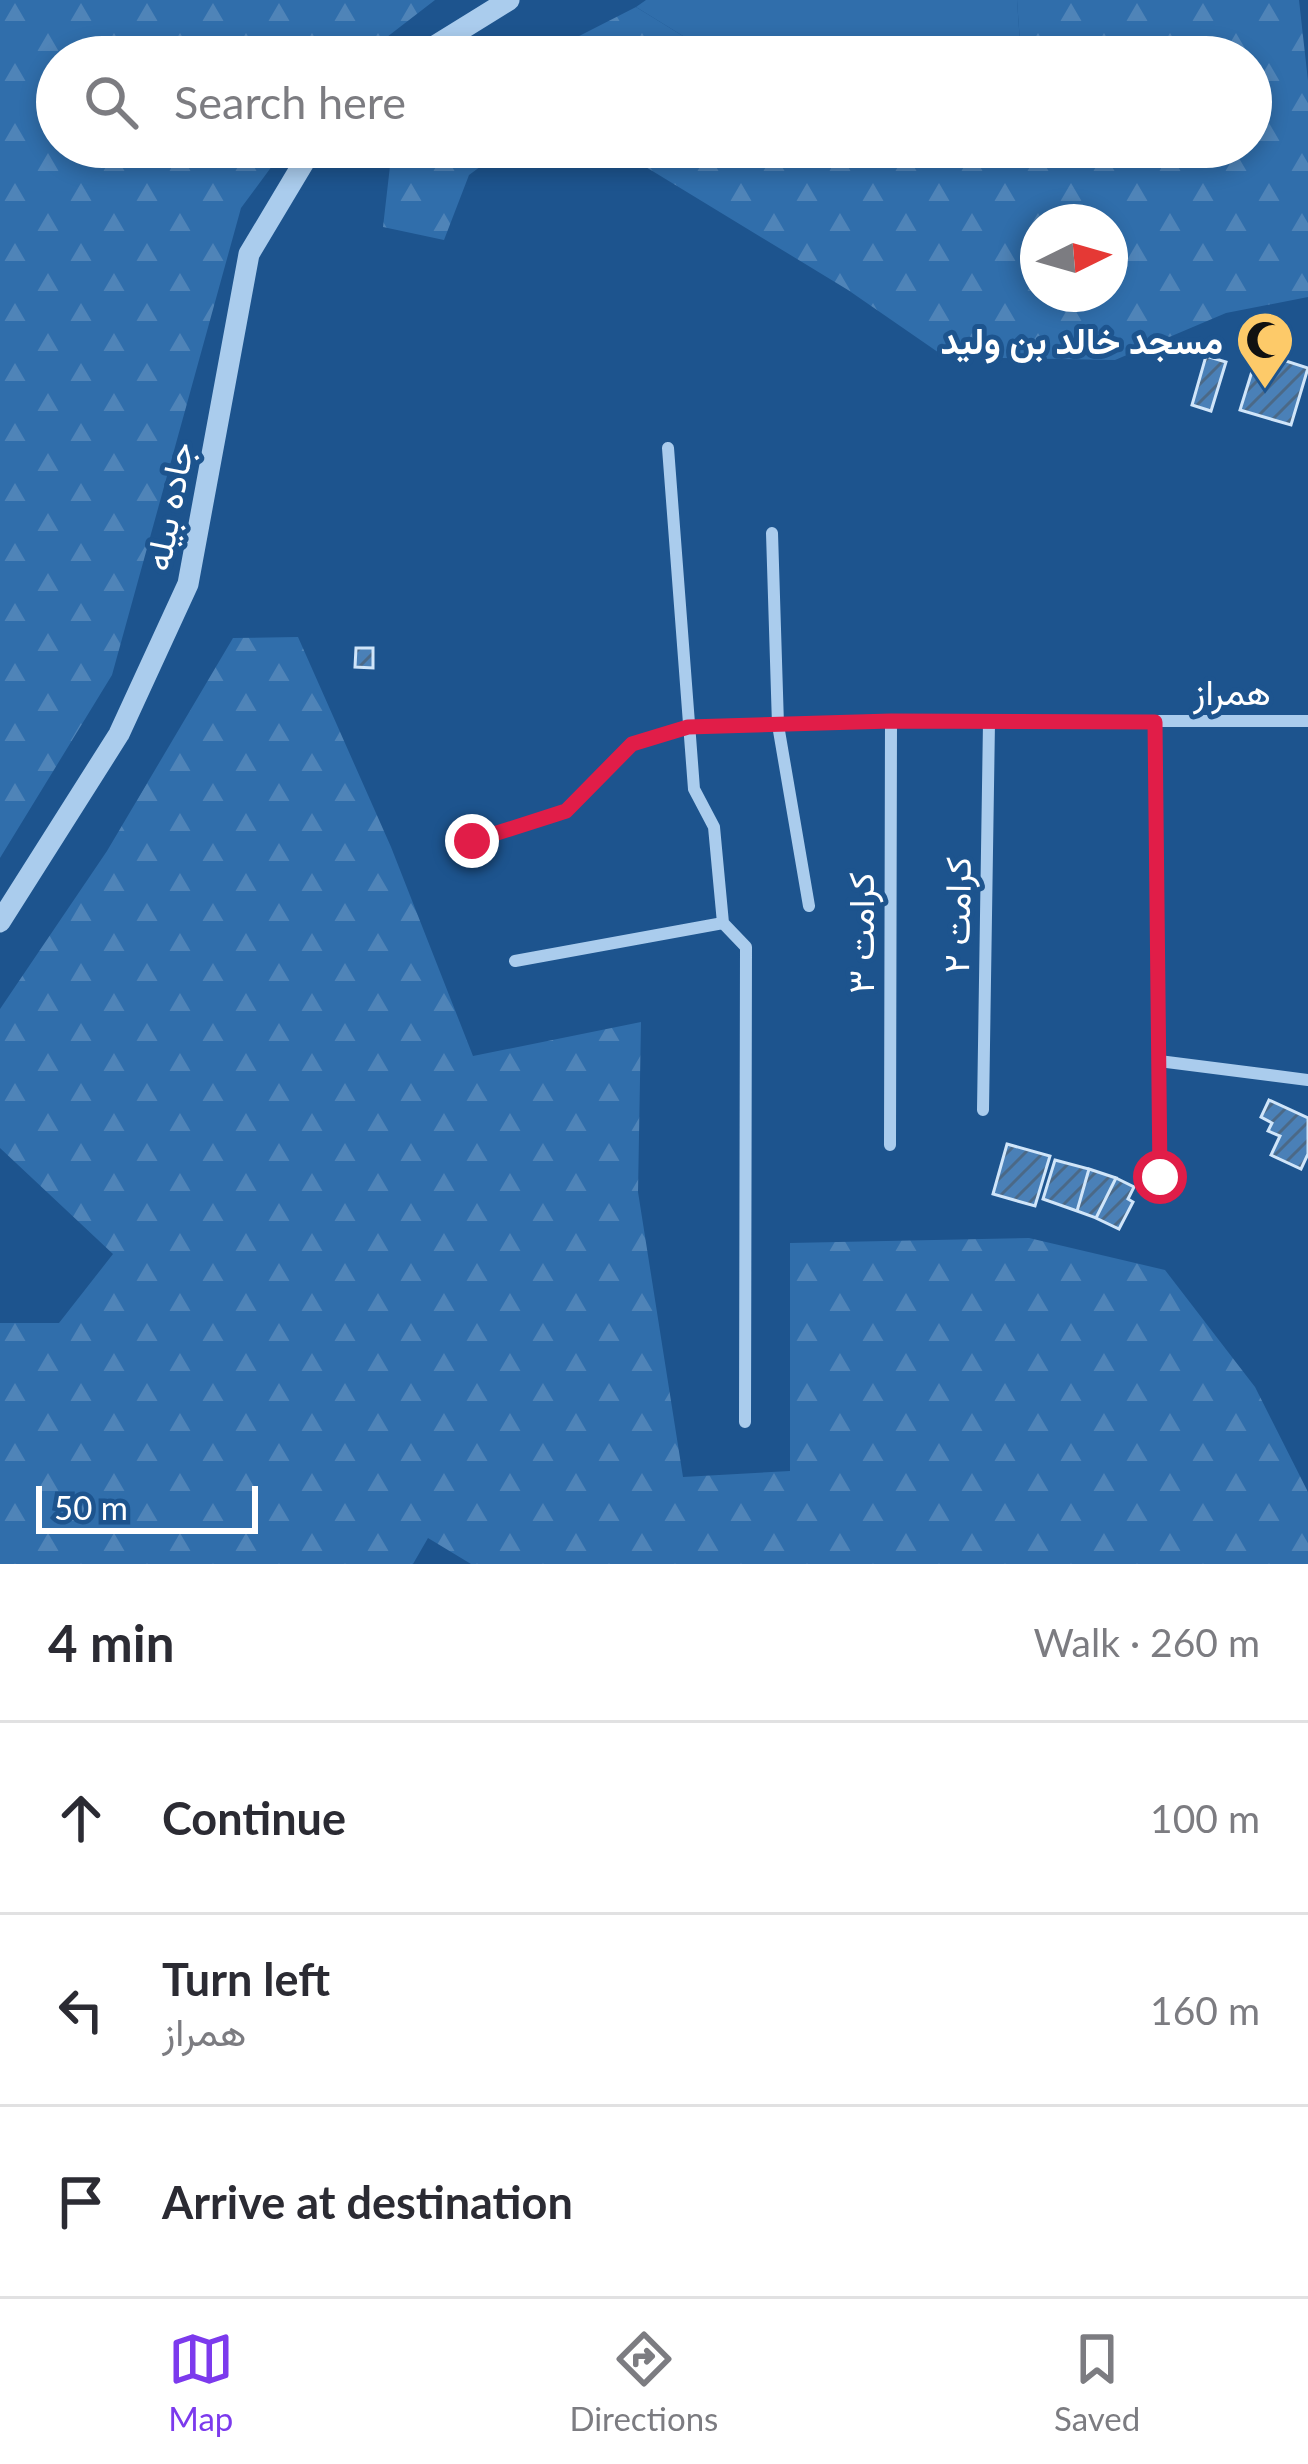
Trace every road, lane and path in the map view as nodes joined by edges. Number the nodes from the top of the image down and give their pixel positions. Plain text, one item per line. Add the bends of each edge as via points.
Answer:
1 (509, 0) edge
2 (450, 36) edge
3 (300, 168) edge
4 (668, 448) dead end
5 (772, 533) dead end
6 (891, 721) junction
7 (1308, 721) edge
8 (989, 722) junction
9 (1155, 722) junction
10 (778, 724) junction
11 (688, 727) junction
12 (472, 841) dead end
13 (809, 906) dead end
14 (0, 922) edge
15 (722, 923) junction
16 (514, 961) dead end
17 (1159, 1061) junction
18 (1308, 1080) edge
19 (983, 1110) dead end
20 (890, 1145) dead end
21 (1160, 1177) dead end
22 (746, 1422) dead end

1 - 2 street
3 - 14 street, جاده بیله via 249,254 188,584 118,734
4 - 11 street
5 - 10 street
6 - 8 street, همراز
6 - 10 street, همراز
6 - 20 street, کرامت ۳
7 - 9 street, همراز
8 - 9 street, همراز
8 - 19 street, کرامت ۲
9 - 17 street
10 - 11 street, همراز
10 - 13 street
11 - 12 street, همراز via 632,744 566,811
11 - 15 street via 694,789 714,827
15 - 16 street
15 - 22 street via 746,947
17 - 18 street
17 - 21 street

